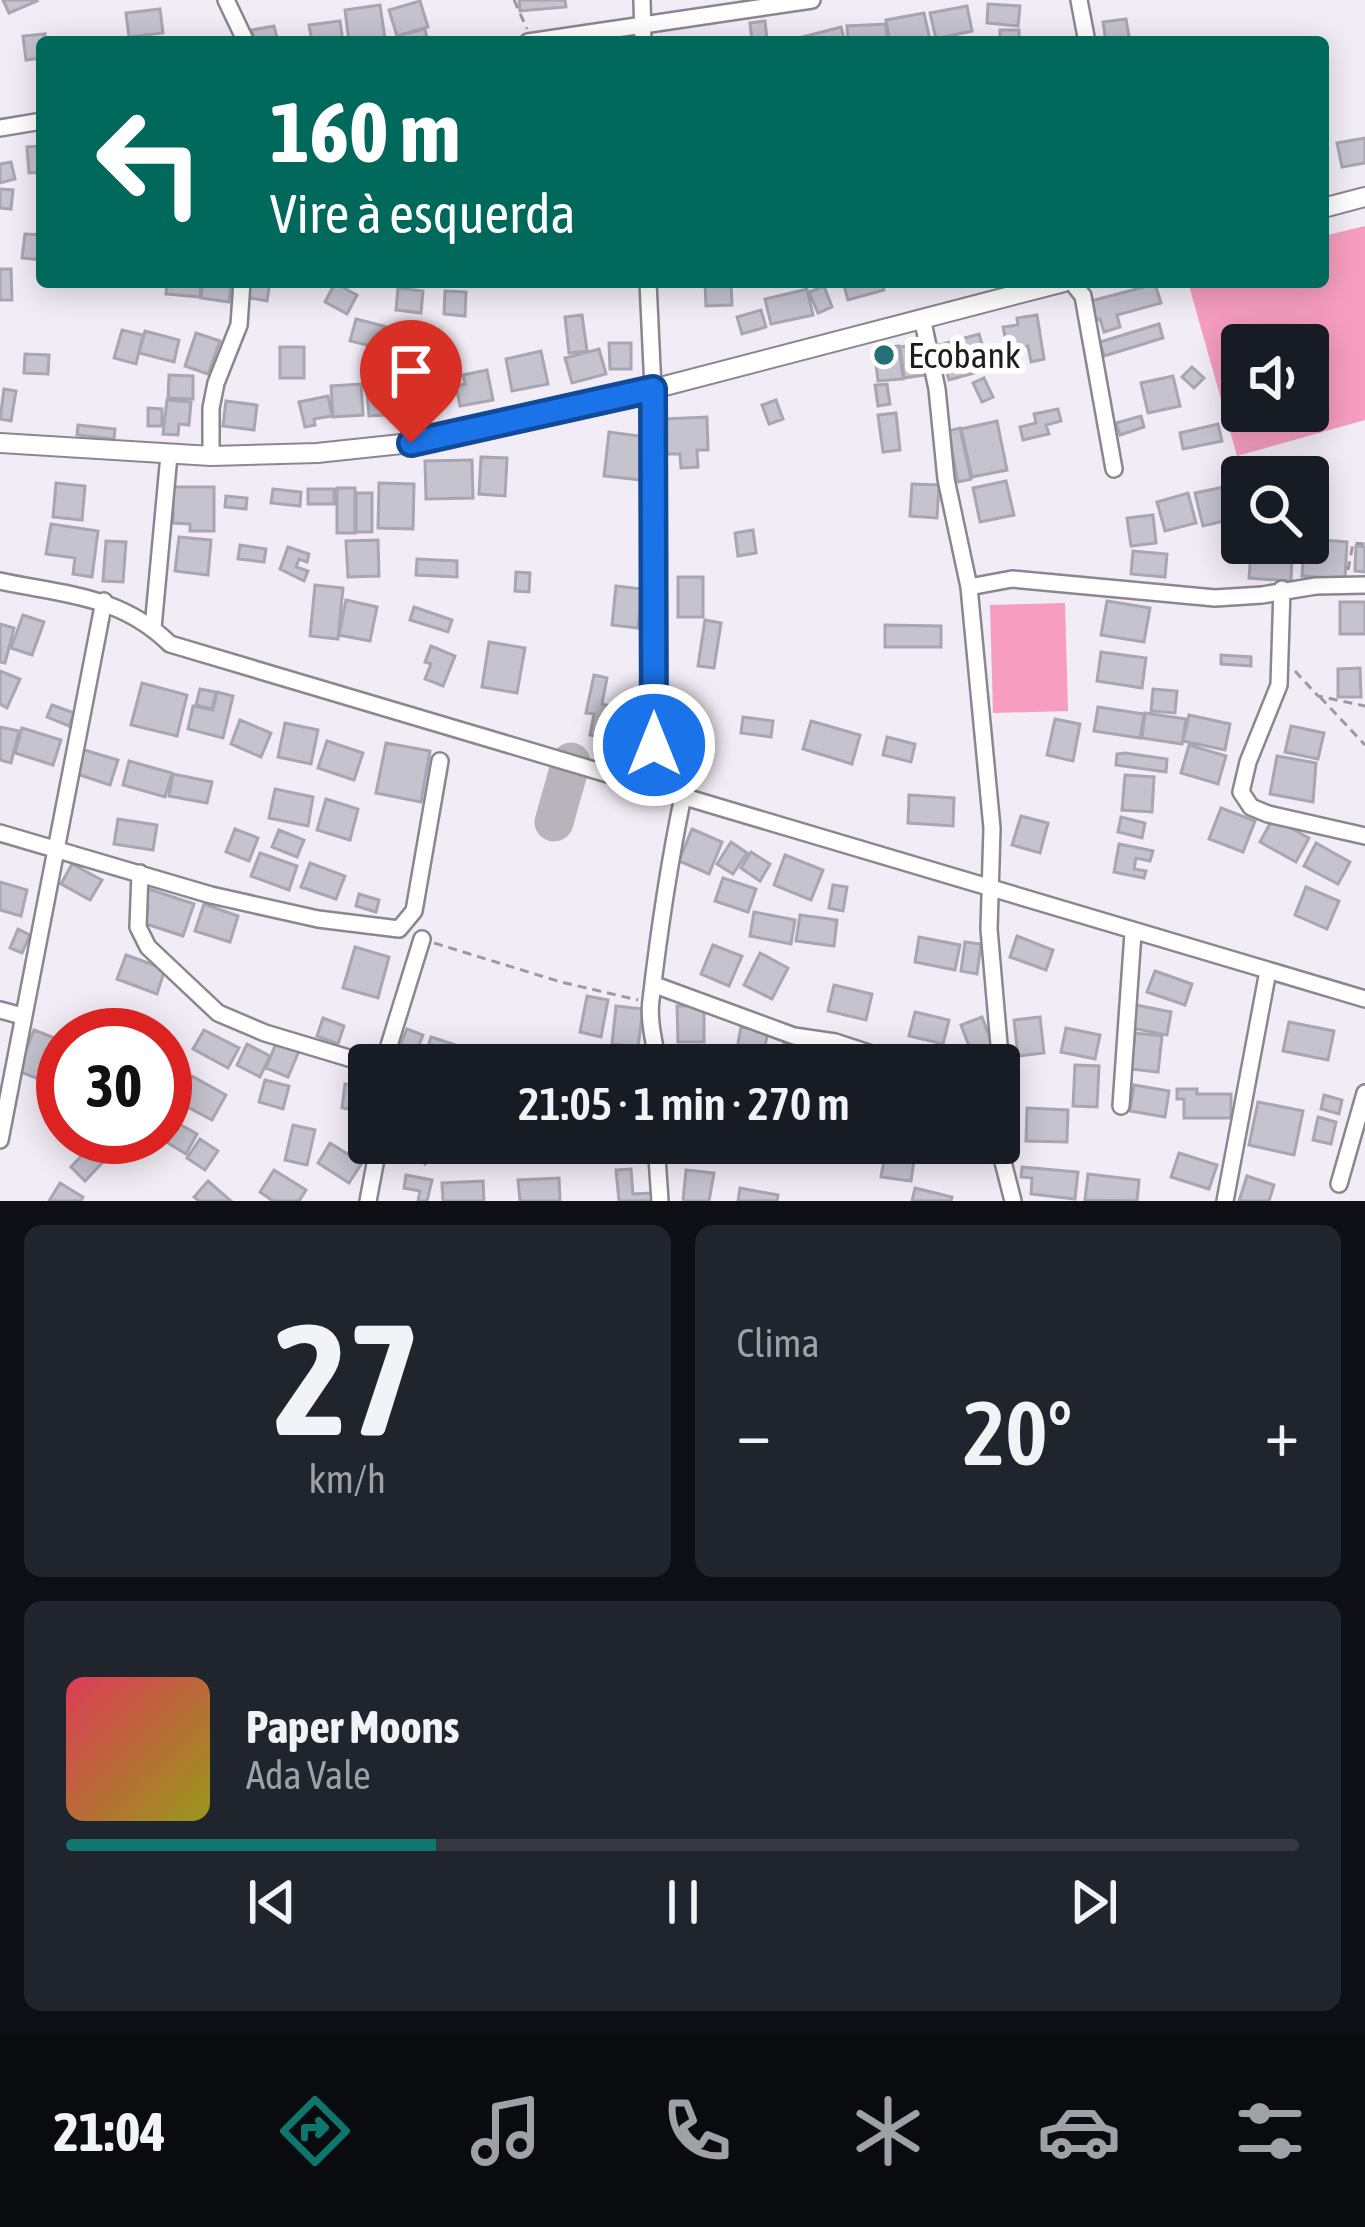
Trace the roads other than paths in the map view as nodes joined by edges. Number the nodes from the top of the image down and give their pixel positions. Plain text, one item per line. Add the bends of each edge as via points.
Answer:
1 (226, 0) edge
2 (642, 0) edge
3 (812, 0) edge
4 (1079, 0) edge
5 (785, 2) edge
6 (643, 34) edge
7 (243, 36) edge
8 (1086, 36) edge
9 (36, 122) edge
10 (0, 128) edge
11 (1365, 197) edge
12 (1329, 206) edge
13 (242, 288) edge
14 (648, 288) edge
15 (1046, 288) edge
16 (1074, 288) edge
17 (923, 322) junction
18 (653, 389) junction
19 (0, 443) edge
20 (169, 454) junction
21 (211, 456) junction
22 (1114, 469) dead end
23 (0, 581) edge
24 (1365, 585) edge
25 (969, 587) junction
26 (1282, 589) junction
27 (104, 601) junction
28 (153, 628) junction
29 (440, 761) dead end
30 (654, 787) junction
31 (683, 796) junction
32 (0, 833) edge
33 (1365, 836) edge
34 (55, 851) junction
35 (140, 873) junction
36 (990, 887) junction
37 (1132, 933) junction
38 (422, 939) road end
39 (1268, 970) junction
40 (653, 993) junction
41 (1365, 999) edge
42 (0, 1010) edge
43 (22, 1016) junction
44 (390, 1044) edge
45 (657, 1044) edge
46 (841, 1044) edge
47 (997, 1044) edge
48 (348, 1058) edge
49 (1365, 1093) edge
50 (1120, 1106) dead end
51 (0, 1140) edge
52 (375, 1164) edge
53 (657, 1164) edge
54 (1004, 1164) edge
55 (1340, 1184) dead end
56 (368, 1201) edge
57 (659, 1201) edge
58 (1013, 1201) edge
59 (1225, 1201) edge

1 - 7 street
2 - 6 street
3 - 5 street
4 - 8 street
5 - 6 street
9 - 10 street
11 - 12 main road
13 - 21 street via 239,325 214,395
14 - 18 street
15 - 17 main road
16 - 22 street via 1083,296
17 - 18 main road
17 - 25 street
18 - 21 main road via 411,443
18 - 30 street
19 - 20 main road
20 - 21 main road
20 - 28 street
23 - 27 street
24 - 26 street
25 - 26 street via 1012,579 1215,598
25 - 36 street via 992,828
26 - 33 street via 1279,685 1241,792 1268,814
27 - 28 street
27 - 34 street
28 - 30 street via 170,644
29 - 35 street via 414,911 399,929 318,919
30 - 31 street
31 - 36 street
31 - 40 street
32 - 34 street
34 - 35 street
34 - 43 street
35 - 48 street via 138,928 148,947 218,1012
36 - 37 street
36 - 47 street
37 - 39 street
37 - 50 street
38 - 44 street
39 - 41 street
39 - 59 street
40 - 45 street
40 - 46 street
42 - 43 street
43 - 51 street
49 - 55 street
52 - 56 street
53 - 57 street
54 - 58 street

